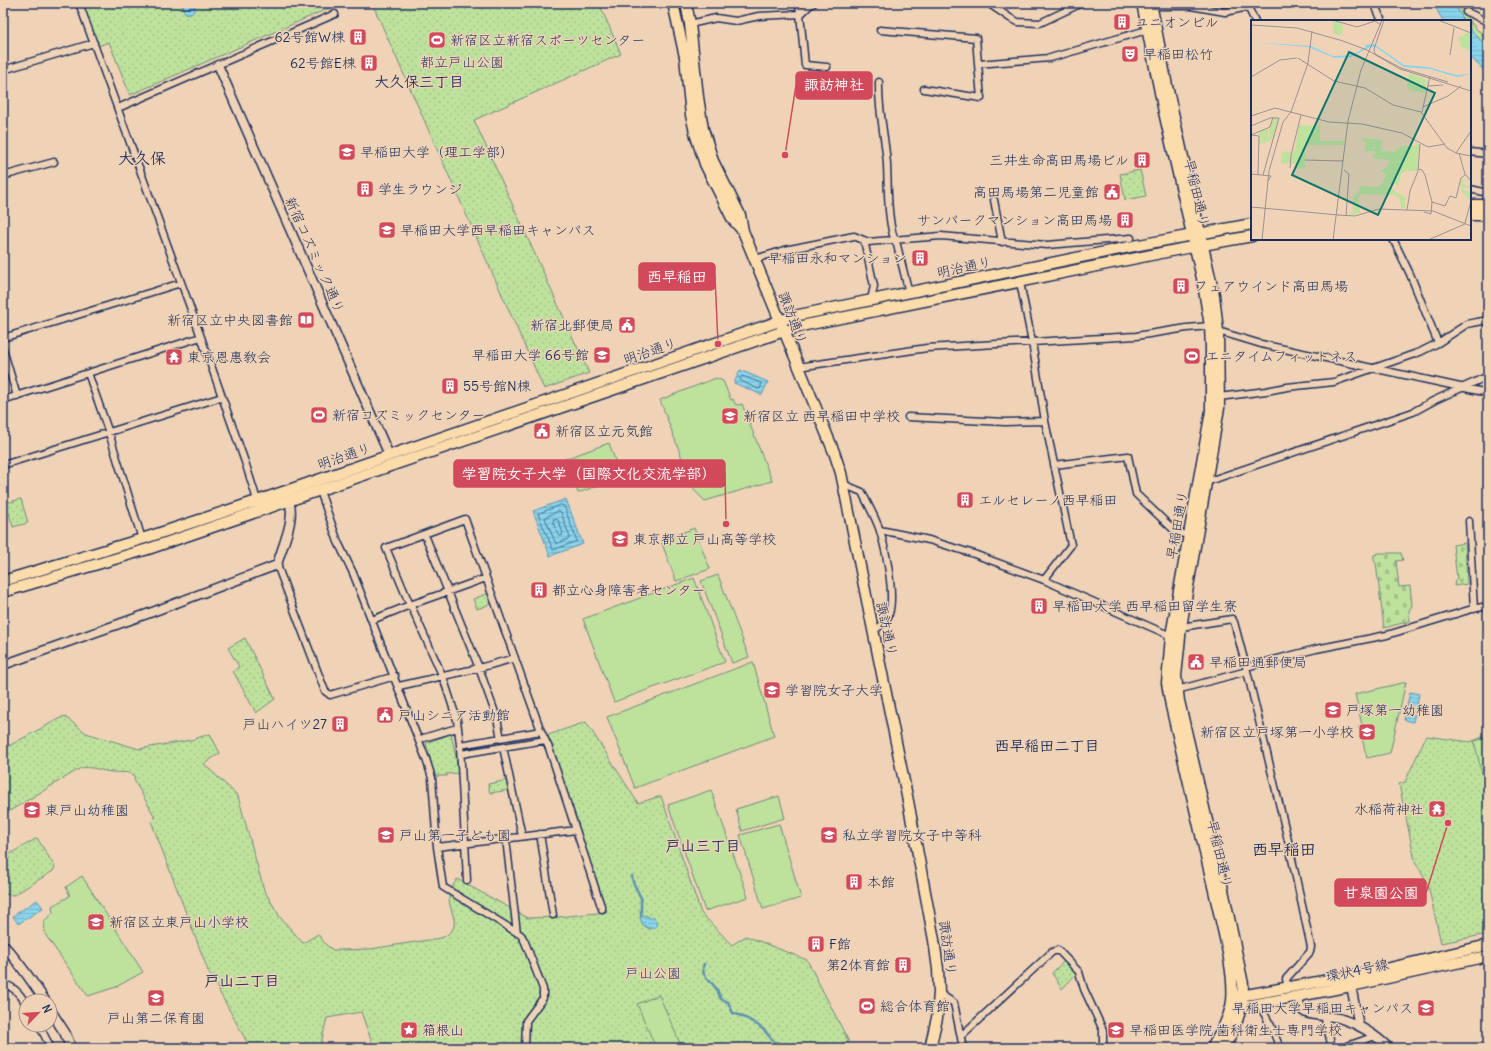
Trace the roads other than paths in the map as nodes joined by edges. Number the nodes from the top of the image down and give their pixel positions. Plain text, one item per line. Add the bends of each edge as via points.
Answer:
1 (79, 3) edge
2 (673, 3) edge
3 (686, 3) edge
4 (799, 3) edge
5 (814, 3) edge
6 (988, 3) edge
7 (1082, 3) edge
8 (1374, 3) edge
9 (1148, 4) edge
10 (1466, 12) dead end
11 (335, 14) dead end
12 (801, 14) junction
13 (1254, 20) edge
14 (1382, 20) edge
15 (1488, 21) edge
16 (690, 26) junction
17 (678, 28) junction
18 (880, 30) dead end
19 (1147, 30) junction
20 (94, 43) junction
21 (978, 64) junction
22 (218, 65) junction
23 (827, 67) dead end
24 (3, 70) edge
25 (879, 82) dead end
26 (924, 89) dead end
27 (118, 108) junction
28 (1471, 152) edge
29 (1488, 154) edge
30 (54, 162) dead end
31 (3, 176) edge
32 (1471, 190) edge
33 (1488, 193) edge
34 (994, 200) dead end
35 (1471, 205) edge
36 (1488, 205) edge
37 (1471, 215) edge
38 (1488, 215) edge
39 (1251, 224) edge
40 (743, 231) junction
41 (1196, 234) junction
42 (1251, 236) edge
43 (1131, 238) dead end
44 (864, 240) junction
45 (894, 240) junction
46 (1393, 240) edge
47 (1002, 242) junction
48 (1199, 245) junction
49 (755, 259) junction
50 (181, 282) junction
51 (1020, 282) junction
52 (908, 293) junction
53 (871, 300) junction
54 (780, 320) junction
55 (1488, 320) edge
56 (1214, 329) junction
57 (784, 331) junction
58 (201, 337) junction
59 (3, 338) edge
60 (1032, 342) junction
61 (1438, 343) junction
62 (3, 349) edge
63 (798, 367) junction
64 (1374, 368) junction
65 (88, 373) junction
66 (1488, 376) edge
67 (1464, 388) junction
68 (1488, 393) edge
69 (17, 396) junction
70 (1220, 397) junction
71 (222, 398) junction
72 (3, 400) edge
73 (908, 417) dead end
74 (1045, 420) junction
75 (108, 433) junction
76 (389, 455) junction
77 (3, 465) edge
78 (1054, 465) junction
79 (1206, 482) junction
80 (843, 484) junction
81 (318, 485) junction
82 (289, 501) junction
83 (259, 506) junction
84 (1469, 520) dead end
85 (880, 530) junction
86 (425, 534) junction
87 (1189, 536) junction
88 (142, 539) junction
89 (277, 565) junction
90 (486, 578) junction
91 (1044, 580) junction
92 (3, 581) edge
93 (3, 592) edge
94 (447, 592) junction
95 (410, 605) junction
96 (1488, 606) edge
97 (1474, 609) junction
98 (372, 620) junction
99 (1181, 627) junction
100 (873, 631) junction
101 (1171, 636) junction
102 (514, 658) junction
103 (3, 666) edge
104 (479, 668) junction
105 (1247, 669) junction
106 (395, 676) junction
107 (442, 677) junction
108 (399, 686) junction
109 (1177, 690) junction
110 (457, 728) junction
111 (541, 731) junction
112 (420, 739) junction
113 (501, 739) junction
114 (545, 740) junction
115 (460, 745) junction
116 (503, 747) junction
117 (461, 754) junction
118 (576, 830) junction
119 (540, 834) junction
120 (522, 836) junction
121 (506, 839) junction
122 (465, 844) junction
123 (437, 847) junction
124 (467, 880) dead end
125 (602, 909) dead end
126 (553, 915) dead end
127 (517, 933) junction
128 (3, 945) edge
129 (1488, 945) edge
130 (1488, 956) edge
131 (3, 984) edge
132 (1351, 986) junction
133 (1288, 988) junction
134 (19, 993) edge
135 (39, 993) edge
136 (939, 993) junction
137 (1232, 996) junction
138 (1243, 996) junction
139 (1298, 996) junction
140 (1259, 1004) junction
141 (1231, 1006) junction
142 (1242, 1006) junction
143 (1324, 1015) junction
144 (58, 1022) edge
145 (1359, 1026) junction
146 (43, 1033) edge
147 (961, 1036) junction
148 (1375, 1036) junction
149 (51, 1048) edge
150 (71, 1048) edge
151 (525, 1048) edge
152 (930, 1048) edge
153 (963, 1048) edge
154 (1103, 1048) edge
155 (1212, 1048) edge
156 (1223, 1048) edge
157 (1280, 1048) edge
158 (1332, 1048) edge
159 (1342, 1048) edge
160 (1389, 1048) edge

1 - 20 street
2 - 17 main road, 諏訪通り
3 - 16 main road, 諏訪通り
4 - 12 street
5 - 12 street
6 - 7 street via 1018,22 1040,23
8 - 14 street
9 - 13 street via 1191,6 1225,12 1248,7
9 - 19 main road, 早稲田通り
9 - 41 main road, 早稲田通り via 1171,104
10 - 15 street via 1480,20
11 - 22 street
12 - 16 street via 759,16 736,21 709,18
12 - 23 street via 805,65
16 - 17 main road via 685,30
16 - 40 main road, 諏訪通り via 706,143 740,215
17 - 40 main road, 諏訪通り via 685,57 691,115 696,136 705,164 733,220
18 - 21 street via 976,38
19 - 21 street via 1050,58
19 - 41 main road, 早稲田通り
20 - 24 street
20 - 27 street
21 - 26 street via 981,98
22 - 27 street
22 - 76 street, 新宿コズミック通り
25 - 45 street via 887,162 888,204
27 - 50 street
28 - 29 street
30 - 31 street
32 - 33 street
34 - 47 street
35 - 36 main road
37 - 38 main road
39 - 41 main road, 明治通り
40 - 49 main road, 諏訪通り
41 - 48 main road, 早稲田通り
41 - 52 main road, 明治通り
42 - 48 main road, 明治通り
43 - 47 street via 1047,245
44 - 45 street
44 - 49 street via 854,236
44 - 53 street via 874,286
45 - 47 street via 941,236
45 - 52 street
46 - 61 street
48 - 51 main road, 明治通り
48 - 56 main road, 早稲田通り via 1214,295
49 - 54 main road, 諏訪通り
50 - 58 street
50 - 59 street
51 - 57 main road, 明治通り
51 - 60 street
52 - 53 main road, 明治通り
53 - 54 main road, 明治通り
54 - 57 main road, 諏訪通り
54 - 76 main road, 明治通り
55 - 61 street via 1467,324
56 - 60 street via 1187,328 1136,336
56 - 64 street via 1261,344
56 - 70 main road, 早稲田通り
56 - 87 main road, 早稲田通り via 1210,411
57 - 63 main road, 諏訪通り
57 - 81 main road, 明治通り
58 - 65 street
58 - 71 street
60 - 63 street via 927,348
60 - 74 street
61 - 64 street
62 - 69 street
63 - 80 main road, 諏訪通り via 834,452
64 - 67 street
64 - 70 street via 1334,382
65 - 69 street
65 - 75 street
66 - 67 street
67 - 68 street
67 - 79 street via 1413,412
69 - 72 street
70 - 79 main road, 早稲田通り
71 - 75 street
71 - 83 street
73 - 74 street via 1005,422
74 - 78 street
75 - 77 street
75 - 88 street
76 - 81 main road, 明治通り
78 - 87 street via 1128,456 1136,494 1175,531
78 - 91 street via 1071,545
79 - 99 main road, 早稲田通り
80 - 85 street via 862,492
80 - 100 main road, 諏訪通り
81 - 82 main road, 明治通り
81 - 83 main road, 明治通り
81 - 98 street via 338,542
82 - 83 main road, 明治通り
82 - 89 street via 292,516
83 - 88 main road, 明治通り
83 - 93 main road, 明治通り via 148,549
84 - 97 street
85 - 91 street via 929,540
85 - 100 street via 889,571 891,606 887,619
86 - 90 street via 465,519
86 - 94 street
86 - 95 street via 386,548
87 - 101 main road, 早稲田通り
88 - 92 main road, 明治通り
89 - 103 street
89 - 106 street via 325,691 330,695
90 - 94 street
90 - 102 street
91 - 101 street
94 - 95 street
94 - 104 street
95 - 98 street
95 - 107 street
96 - 97 street
97 - 105 street via 1387,635 1316,649
98 - 106 street
99 - 105 street via 1232,619
99 - 109 main road, 早稲田通り via 1176,666
100 - 136 main road, 諏訪通り via 934,940
101 - 137 main road, 早稲田通り via 1168,695 1220,918 1230,969
102 - 104 street
102 - 111 street
104 - 107 street
104 - 113 street via 497,718
105 - 109 street
105 - 133 street via 1311,947 1310,952 1286,979
106 - 108 street
107 - 108 street
107 - 110 street via 457,720
108 - 112 street
109 - 138 main road, 早稲田通り via 1222,885
110 - 112 street
110 - 115 street
111 - 113 street
111 - 114 street
112 - 123 street via 432,778
113 - 115 street
114 - 116 street
114 - 118 street
115 - 117 street
116 - 117 street
116 - 120 street
117 - 122 street
118 - 119 street
118 - 125 street
119 - 120 street
119 - 126 street
120 - 121 street
121 - 122 street
121 - 127 street
122 - 123 street
122 - 124 street
123 - 127 street via 443,887
127 - 151 street via 525,942 543,989 543,998 526,1021
128 - 135 main road
129 - 133 main road, 環状4号線 via 1377,971
130 - 132 main road, 環状4号線
131 - 134 street
132 - 139 main road, 環状4号線
132 - 145 street
133 - 138 main road, 環状4号線
136 - 147 street via 954,1003
136 - 152 main road, 諏訪通り via 937,1018
137 - 138 main road, 環状4号線
137 - 141 main road, 早稲田通り
138 - 142 main road, 早稲田通り
139 - 140 main road, 環状4号線
139 - 143 street via 1303,1011
140 - 142 main road, 環状4号線
140 - 157 street via 1272,1026
141 - 142 main road, 環状4号線
141 - 155 main road, 早稲田通り
142 - 156 main road, 早稲田通り via 1233,1031
143 - 145 street
143 - 158 street
144 - 150 main road
145 - 148 street
146 - 149 street
147 - 153 street
147 - 154 street via 1052,952 1058,950 1079,972 1103,1030
148 - 159 street
148 - 160 street

